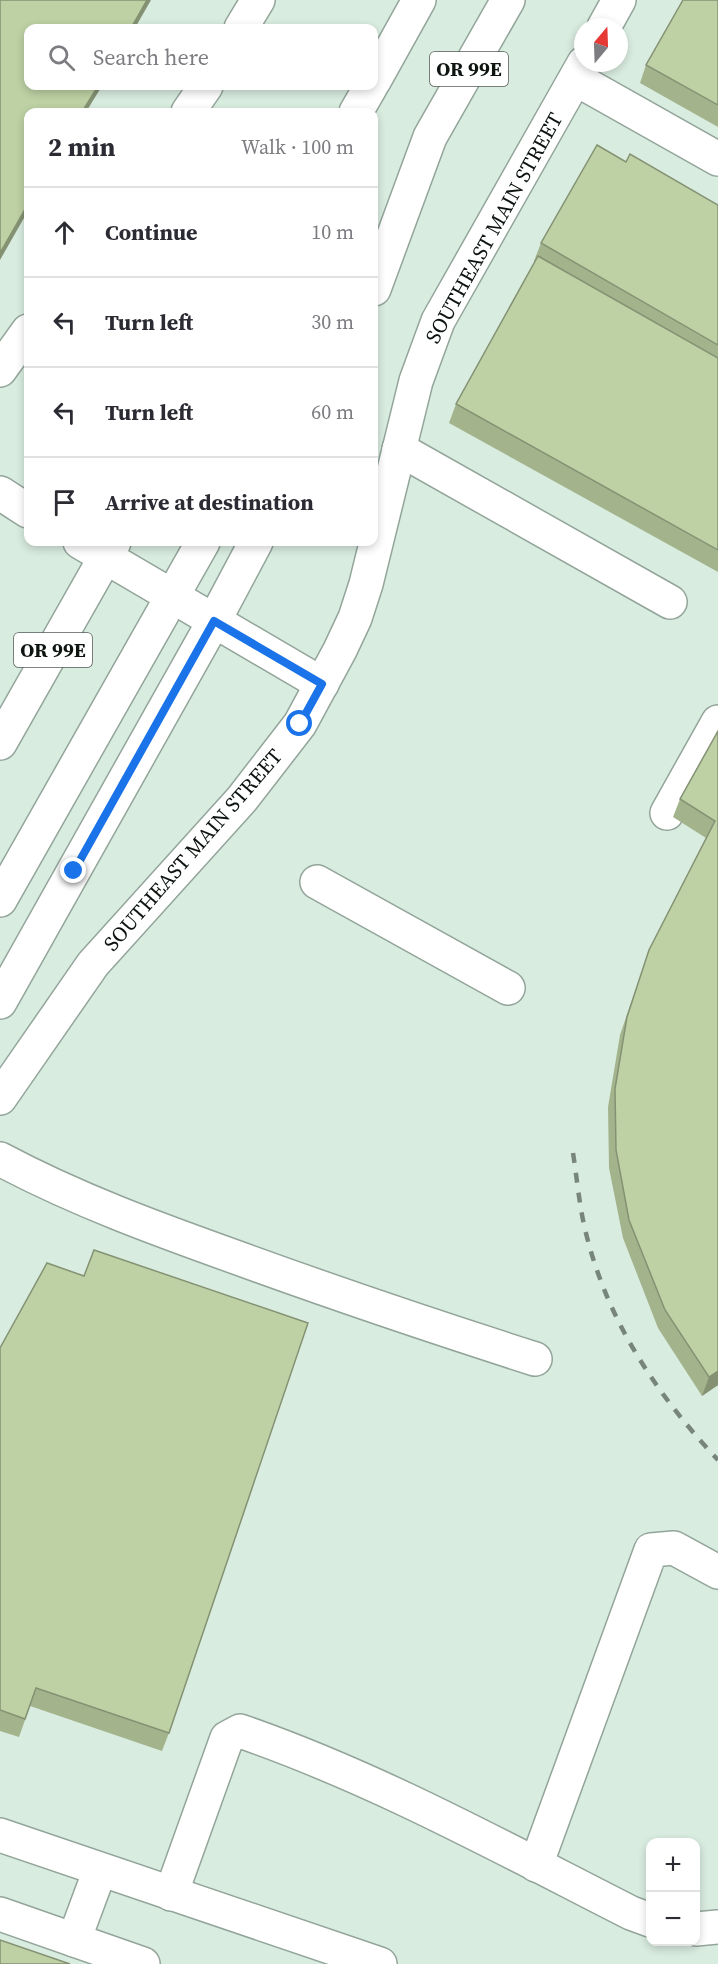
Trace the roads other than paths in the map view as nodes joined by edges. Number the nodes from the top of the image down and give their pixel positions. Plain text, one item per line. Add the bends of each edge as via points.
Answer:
1 (258, 0) edge
2 (419, 0) edge
3 (508, 0) edge
4 (619, 0) edge
5 (609, 18) edge
6 (243, 24) edge
7 (579, 72) edge
8 (582, 72) edge
9 (378, 74) edge
10 (203, 90) edge
11 (369, 90) edge
12 (191, 108) edge
13 (358, 108) edge
14 (430, 137) junction
15 (718, 159) edge
16 (378, 231) edge
17 (378, 278) edge
18 (24, 337) edge
19 (0, 370) edge
20 (399, 449) junction
21 (0, 493) edge
22 (24, 508) edge
23 (378, 535) edge
24 (201, 546) edge
25 (254, 546) edge
26 (375, 546) edge
27 (100, 547) edge
28 (172, 597) junction
29 (670, 602) dead end
30 (214, 621) junction
31 (322, 684) junction
32 (718, 722) edge
33 (0, 743) edge
34 (667, 813) dead end
35 (317, 882) dead end
36 (0, 900) edge
37 (508, 988) dead end
38 (0, 1002) edge
39 (0, 1098) edge
40 (0, 1159) edge
41 (535, 1359) dead end
42 (718, 1572) edge
43 (0, 1835) edge
44 (537, 1865) junction
45 (100, 1870) junction
46 (171, 1894) junction
47 (0, 1914) edge
48 (646, 1918) edge
49 (718, 1927) edge
50 (700, 1929) edge
51 (74, 1940) junction
52 (344, 1958) edge
53 (142, 1964) edge
54 (380, 1964) edge

1 - 6 main road
2 - 9 main road
3 - 14 main road, OR 99E
4 - 5 main road
7 - 20 main road, SOUTHEAST MAIN STREET via 438,321 416,381
8 - 15 main road
10 - 12 main road
11 - 13 main road
14 - 16 main road
14 - 17 main road, OR 99E
18 - 19 main road
20 - 23 main road, SOUTHEAST MAIN STREET
20 - 29 main road
21 - 22 main road
24 - 28 main road
25 - 30 main road
26 - 31 main road, SOUTHEAST MAIN STREET via 355,618
27 - 28 main road
27 - 33 main road, OR 99E
28 - 30 main road
28 - 36 main road
30 - 31 main road
30 - 38 main road
31 - 39 main road, SOUTHEAST MAIN STREET via 271,764 93,964
32 - 34 main road
35 - 37 main road
40 - 41 main road via 141,1224
42 - 44 main road via 674,1548 651,1550
43 - 45 main road
44 - 46 main road via 399,1795 297,1750 240,1731 227,1738
44 - 48 main road
45 - 46 main road
45 - 51 main road
46 - 52 main road
47 - 51 main road
49 - 50 main road
51 - 53 main road
52 - 54 main road

